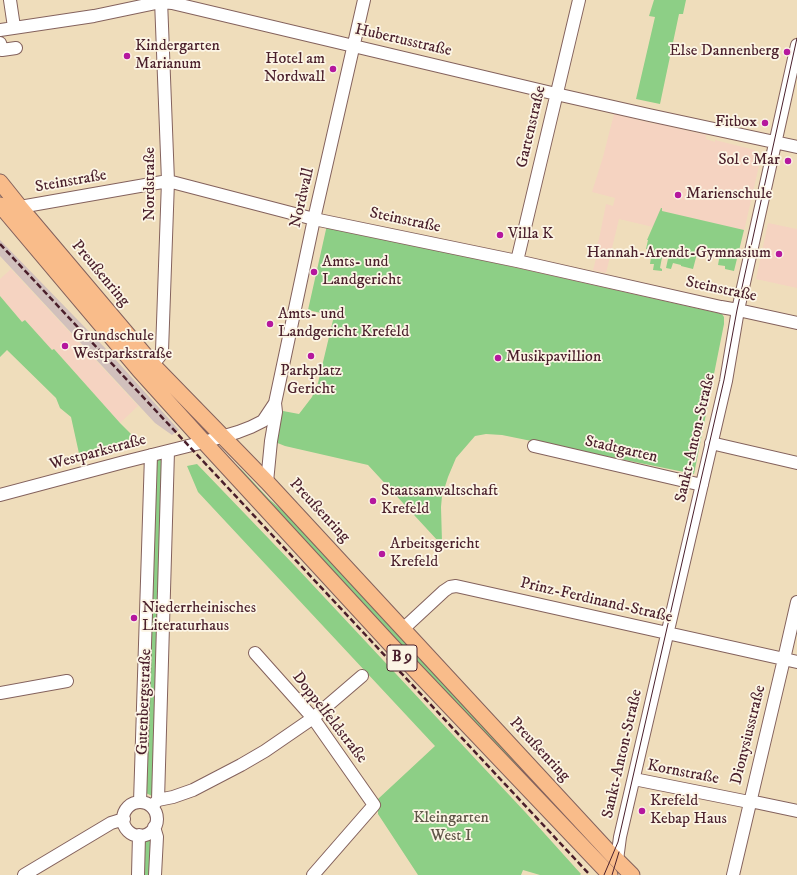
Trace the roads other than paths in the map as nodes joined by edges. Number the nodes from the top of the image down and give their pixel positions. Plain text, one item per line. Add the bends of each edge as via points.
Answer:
1 (10, 0) edge
2 (364, 0) edge
3 (579, 0) edge
4 (161, 1) edge
5 (14, 27) junction
6 (0, 30) edge
7 (0, 43) edge
8 (354, 45) junction
9 (797, 45) edge
10 (16, 48) dead end
11 (556, 94) junction
12 (776, 142) junction
13 (797, 147) edge
14 (168, 181) junction
15 (0, 182) edge
16 (9, 208) edge
17 (314, 219) junction
18 (517, 261) junction
19 (738, 310) junction
20 (797, 323) edge
21 (153, 364) junction
22 (275, 403) junction
23 (223, 436) junction
24 (204, 442) junction
25 (711, 443) junction
26 (534, 446) dead end
27 (168, 451) junction
28 (151, 455) junction
29 (797, 463) edge
30 (267, 482) junction
31 (702, 484) junction
32 (0, 495) edge
33 (797, 602) edge
34 (402, 629) junction
35 (668, 634) junction
36 (255, 653) dead end
37 (784, 659) junction
38 (797, 662) edge
39 (362, 676) dead end
40 (67, 681) dead end
41 (0, 693) edge
42 (313, 718) junction
43 (634, 779) junction
44 (750, 801) junction
45 (150, 803) junction
46 (797, 811) edge
47 (124, 819) junction
48 (154, 827) junction
49 (139, 835) junction
50 (610, 868) edge
51 (24, 875) edge
52 (138, 875) edge
53 (155, 875) edge
54 (313, 875) edge
55 (632, 875) edge
56 (733, 875) edge

1 - 5 street
2 - 8 street, Nordwall
3 - 11 street, Gartenstraße
4 - 5 street, Hubertusstraße via 94,16
4 - 8 street, Hubertusstraße
4 - 14 street, Nordstraße
5 - 6 street, Hubertusstraße
7 - 10 street via 2,50
8 - 11 street, Hubertusstraße
8 - 17 street, Nordwall
9 - 12 street, Sankt-Anton-Straße
11 - 12 street, Hubertusstraße
11 - 18 street, Gartenstraße
12 - 13 street, Hubertusstraße
12 - 19 street, Sankt-Anton-Straße
14 - 16 street, Steinstraße
14 - 17 street, Steinstraße
14 - 21 street, Nordstraße via 162,350
15 - 16 main road, Preußenring / B 9
16 - 21 main road, Preußenring / B 9
16 - 24 main road, Preußenring / B 9 via 139,370
17 - 18 street, Steinstraße
17 - 22 street, Nordwall
18 - 19 street, Steinstraße
19 - 20 street, Steinstraße
19 - 25 street, Sankt-Anton-Straße via 726,381
21 - 23 main road, Preußenring / B 9
22 - 23 street, Nordwall via 263,421 251,428
22 - 30 street, Nordwall
23 - 24 street, Nordwall
23 - 30 main road, Preußenring / B 9
24 - 27 street, Westparkstraße
24 - 50 main road, Preußenring / B 9 via 391,646
25 - 29 street
25 - 31 street, Sankt-Anton-Straße
26 - 31 street, Stadtgarten
27 - 28 street, Westparkstraße
27 - 45 street, Gutenbergstraße
28 - 32 street, Westparkstraße
28 - 45 street, Gutenbergstraße
30 - 34 main road, Preußenring / B 9
31 - 35 street, Sankt-Anton-Straße
33 - 37 street, Dionysiusstraße
34 - 35 street, Prinz-Ferdinand-Straße via 450,586 456,586
34 - 50 main road, Preußenring / B 9
35 - 37 street, Prinz-Ferdinand-Straße
35 - 43 street, Sankt-Anton-Straße
36 - 42 street, Doppelfeldstraße
37 - 38 street, Prinz-Ferdinand-Straße
37 - 44 street, Dionysiusstraße
39 - 42 street
40 - 41 street
42 - 45 street via 241,766 193,790
42 - 54 street, Doppelfeldstraße via 374,805
43 - 44 street, Kornstraße
43 - 50 street, Sankt-Anton-Straße
44 - 46 street, Kornstraße
44 - 56 street, Dionysiusstraße
45 - 47 street via 136,802 129,806
45 - 48 street via 157,815
47 - 49 street via 129,831
47 - 51 street via 111,823
48 - 49 street via 148,833
48 - 53 street via 157,837
49 - 52 street
50 - 55 main road, B 9

